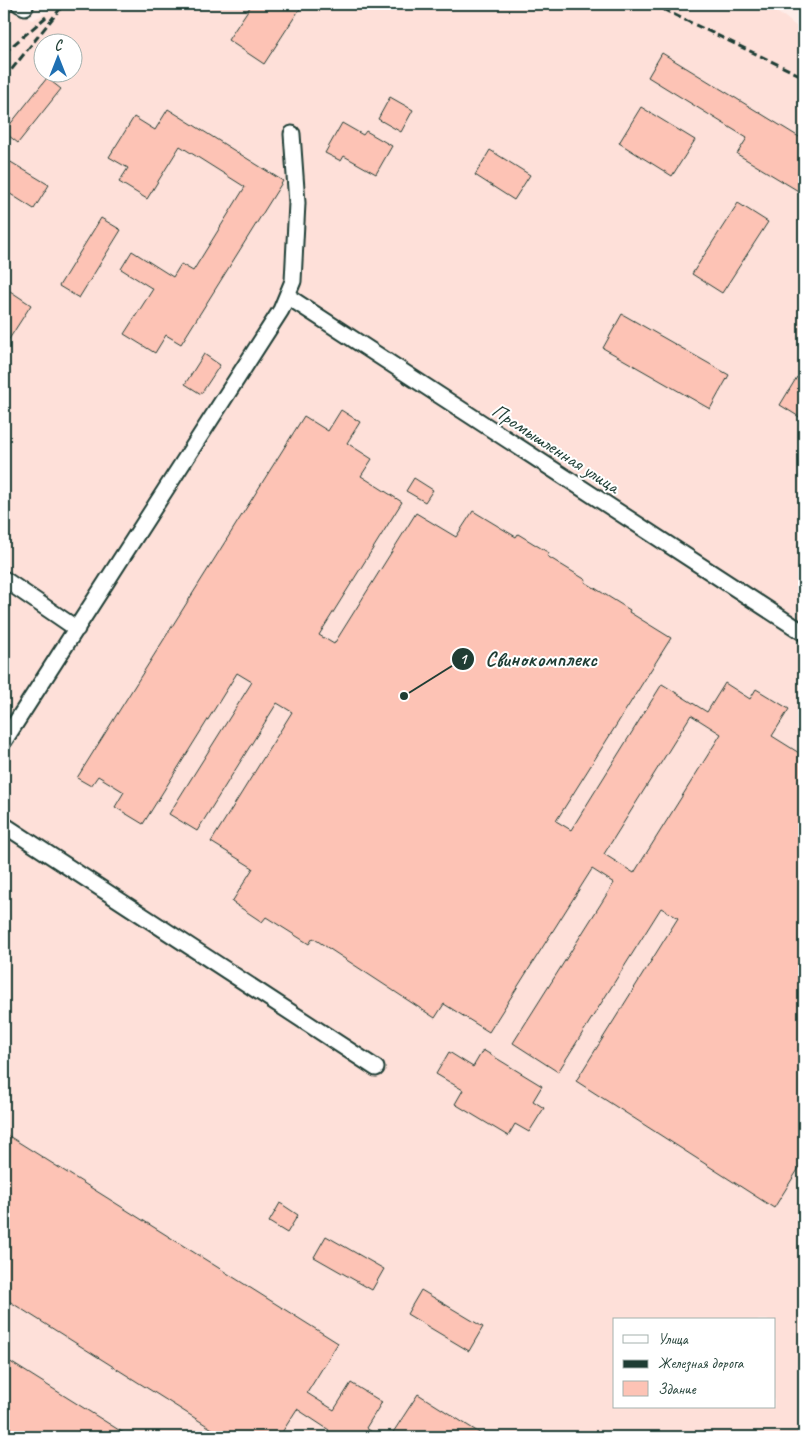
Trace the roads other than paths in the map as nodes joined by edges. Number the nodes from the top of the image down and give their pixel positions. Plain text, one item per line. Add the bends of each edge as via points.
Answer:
1 (292, 134) dead end
2 (287, 296) junction
3 (4, 579) edge
4 (77, 629) junction
5 (804, 633) edge
6 (4, 741) edge
7 (4, 825) edge
8 (376, 1068) dead end

1 - 2 street via 297,203 293,281
2 - 4 street
2 - 5 street, Промышленная улица
3 - 4 street
4 - 6 street
7 - 8 street

